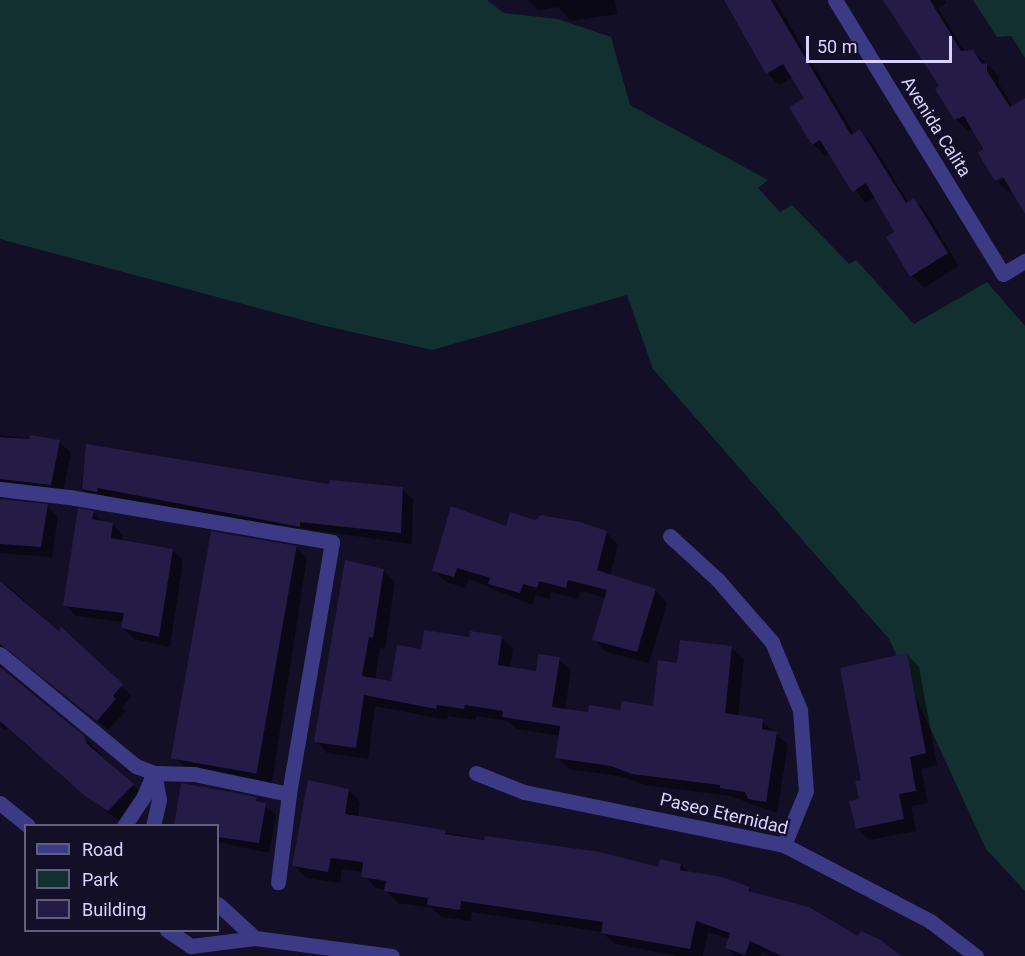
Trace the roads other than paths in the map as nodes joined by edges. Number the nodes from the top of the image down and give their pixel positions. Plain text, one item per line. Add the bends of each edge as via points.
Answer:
1 (835, 0) edge
2 (1025, 261) edge
3 (0, 489) edge
4 (670, 536) dead end
5 (0, 654) edge
6 (154, 773) junction
7 (476, 773) dead end
8 (289, 794) junction
9 (0, 803) edge
10 (27, 824) edge
11 (125, 824) edge
12 (153, 824) edge
13 (784, 845) junction
14 (278, 882) dead end
15 (219, 905) edge
16 (170, 932) edge
17 (255, 938) junction
18 (392, 956) edge
19 (976, 956) edge

1 - 2 street, Avenida Calita via 1003,274
3 - 8 street via 332,542
4 - 13 street via 717,579 772,642 800,710 806,791
5 - 6 street via 136,766
6 - 8 street via 194,774
6 - 11 street
6 - 12 street via 159,800
7 - 13 street, Paseo Eternidad via 524,792
8 - 14 street
9 - 10 street
13 - 19 street, Paseo Eternidad via 930,921
15 - 17 street
16 - 17 street via 190,946
17 - 18 street

